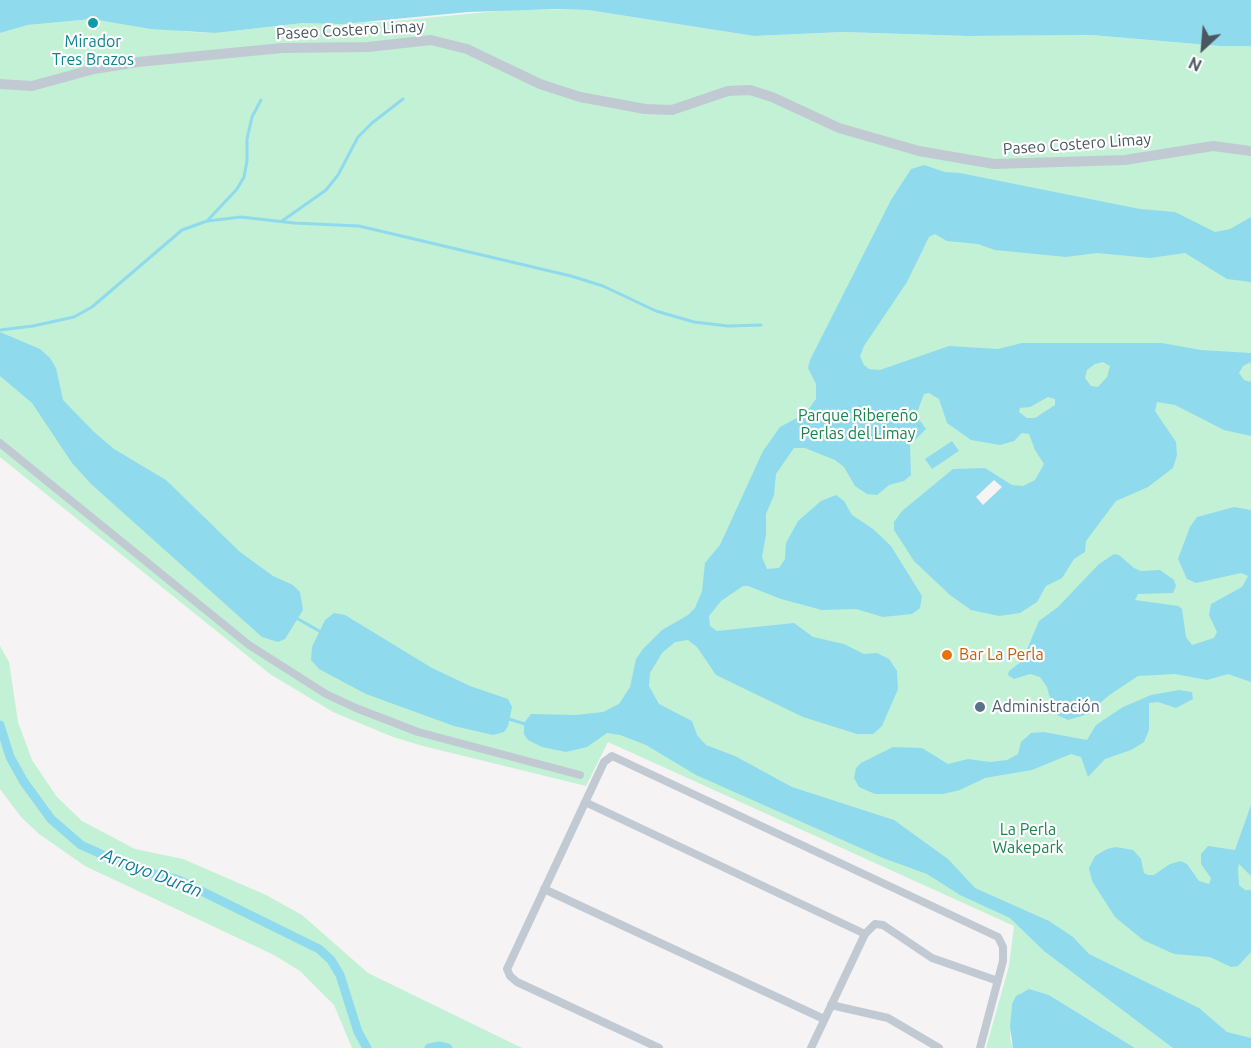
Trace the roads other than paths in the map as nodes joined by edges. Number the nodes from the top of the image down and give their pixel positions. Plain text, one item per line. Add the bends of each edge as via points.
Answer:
1 (0, 84) edge
2 (1251, 151) edge
3 (0, 443) edge
4 (580, 775) dead end
5 (585, 802) junction
6 (544, 889) junction
7 (865, 934) junction
8 (998, 981) junction
9 (831, 1005) junction
10 (824, 1020) junction
11 (659, 1048) edge
12 (811, 1048) edge
13 (939, 1048) edge
14 (980, 1048) edge

1 - 2 street, Paseo Costero Limay via 32,86 138,62 282,48 368,47 431,40 467,49 540,84 580,97 665,110 728,91 750,90 839,128 919,150 994,164 1125,160 1213,146
3 - 4 street via 249,645 326,694 418,732
5 - 6 street
5 - 7 street
5 - 8 street via 606,759 614,756 993,933 1003,947
6 - 10 street
6 - 11 street via 508,965 510,976
7 - 8 street via 875,924 883,925 927,955
7 - 9 street
8 - 14 street
9 - 10 street
9 - 13 street via 888,1018
10 - 12 street

